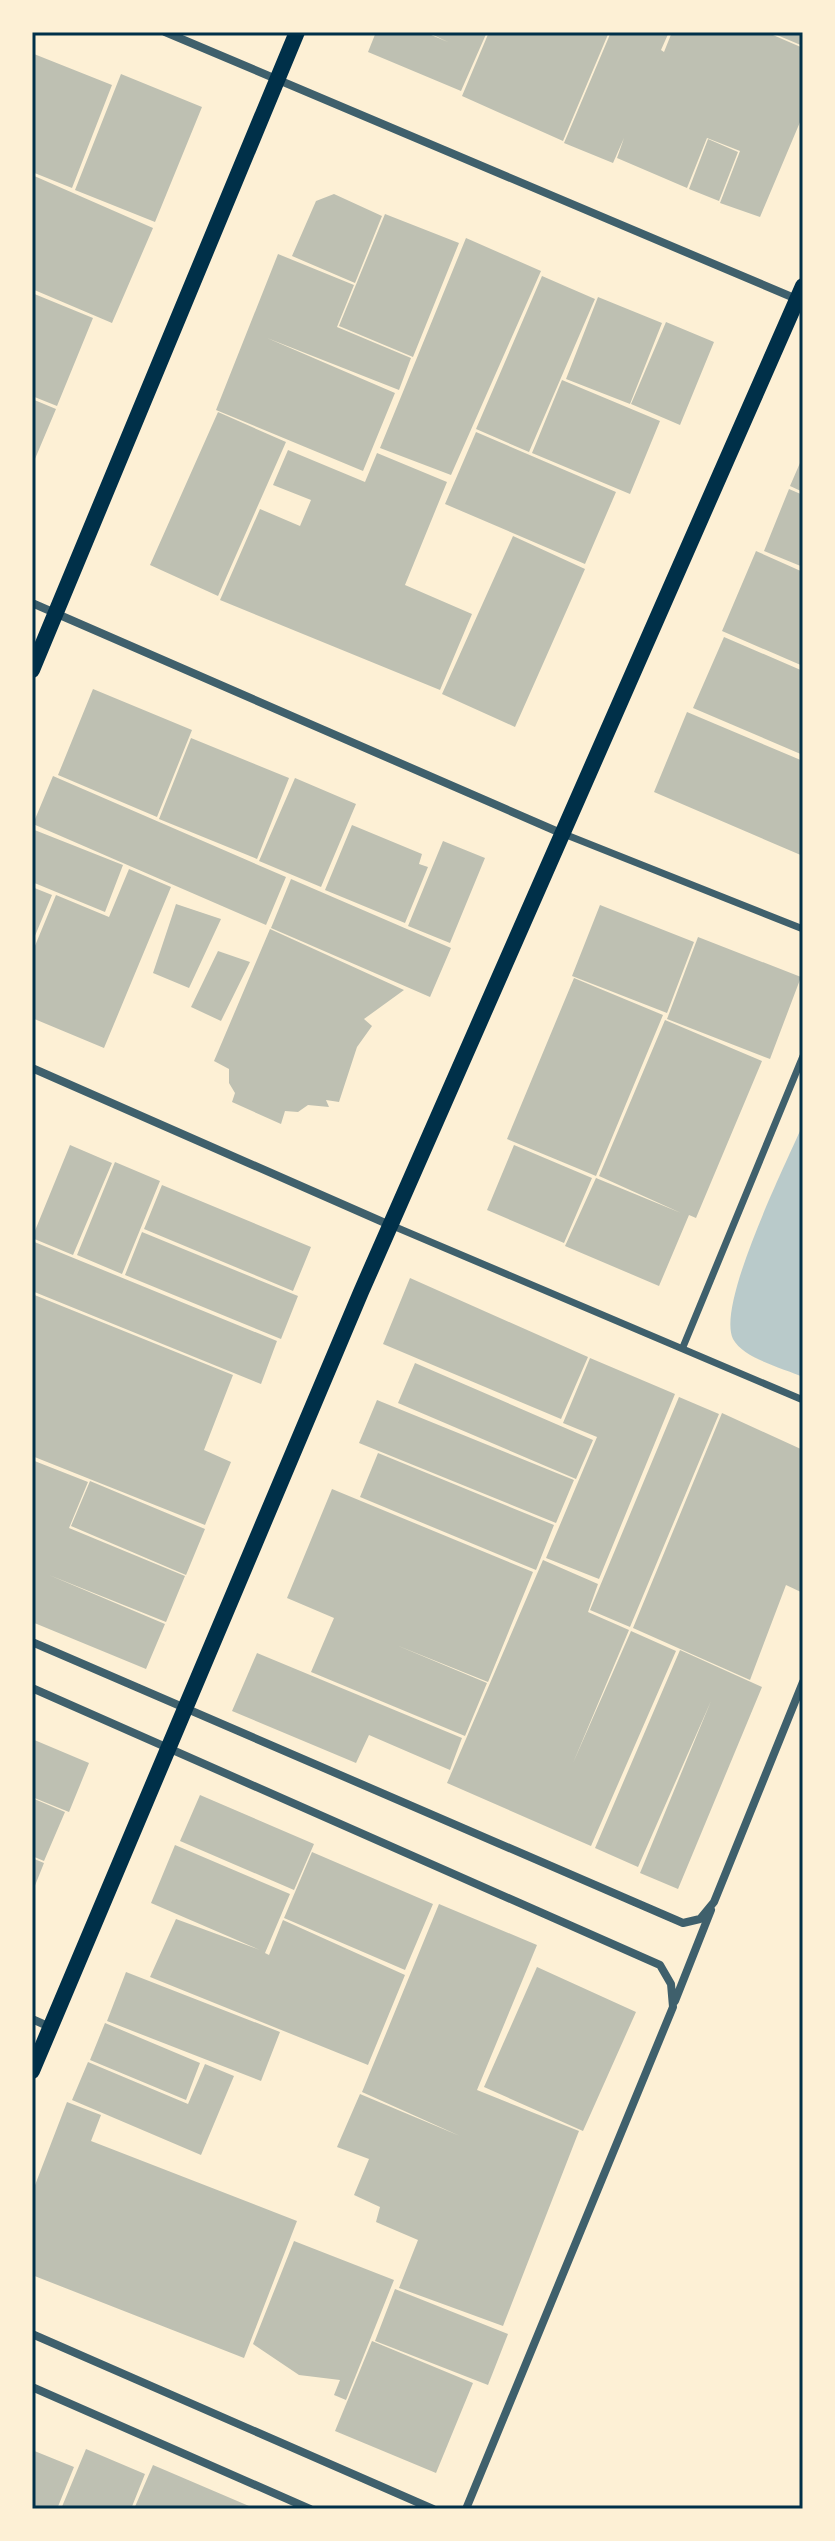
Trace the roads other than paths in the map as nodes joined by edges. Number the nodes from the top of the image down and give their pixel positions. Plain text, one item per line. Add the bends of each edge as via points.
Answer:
1 (165, 32) edge
2 (297, 32) edge
3 (278, 80) junction
4 (801, 296) edge
5 (32, 603) edge
6 (56, 613) junction
7 (32, 670) edge
8 (564, 834) junction
9 (803, 929) edge
10 (803, 1056) edge
11 (32, 1068) edge
12 (393, 1226) junction
13 (683, 1347) junction
14 (803, 1400) edge
15 (32, 1642) edge
16 (803, 1682) edge
17 (32, 1688) edge
18 (184, 1707) junction
19 (167, 1746) junction
20 (714, 1902) junction
21 (673, 2007) junction
22 (32, 2019) edge
23 (51, 2027) junction
24 (32, 2071) edge
25 (32, 2334) edge
26 (32, 2387) edge
27 (310, 2509) edge
28 (433, 2509) edge
29 (466, 2509) edge

1 - 3 street
2 - 3 main road
3 - 4 street
3 - 6 main road
4 - 8 main road
5 - 6 street
6 - 7 main road
6 - 8 street
8 - 9 street
8 - 12 main road
10 - 13 street
11 - 12 street
12 - 13 street
12 - 18 main road
13 - 14 street
15 - 18 street
16 - 20 street
17 - 19 street
18 - 19 main road
18 - 20 street via 683,1923 700,1919
19 - 21 street via 660,1965 671,1984
19 - 23 main road
20 - 21 street
21 - 29 street
22 - 23 street
23 - 24 main road
25 - 28 street
26 - 27 street

